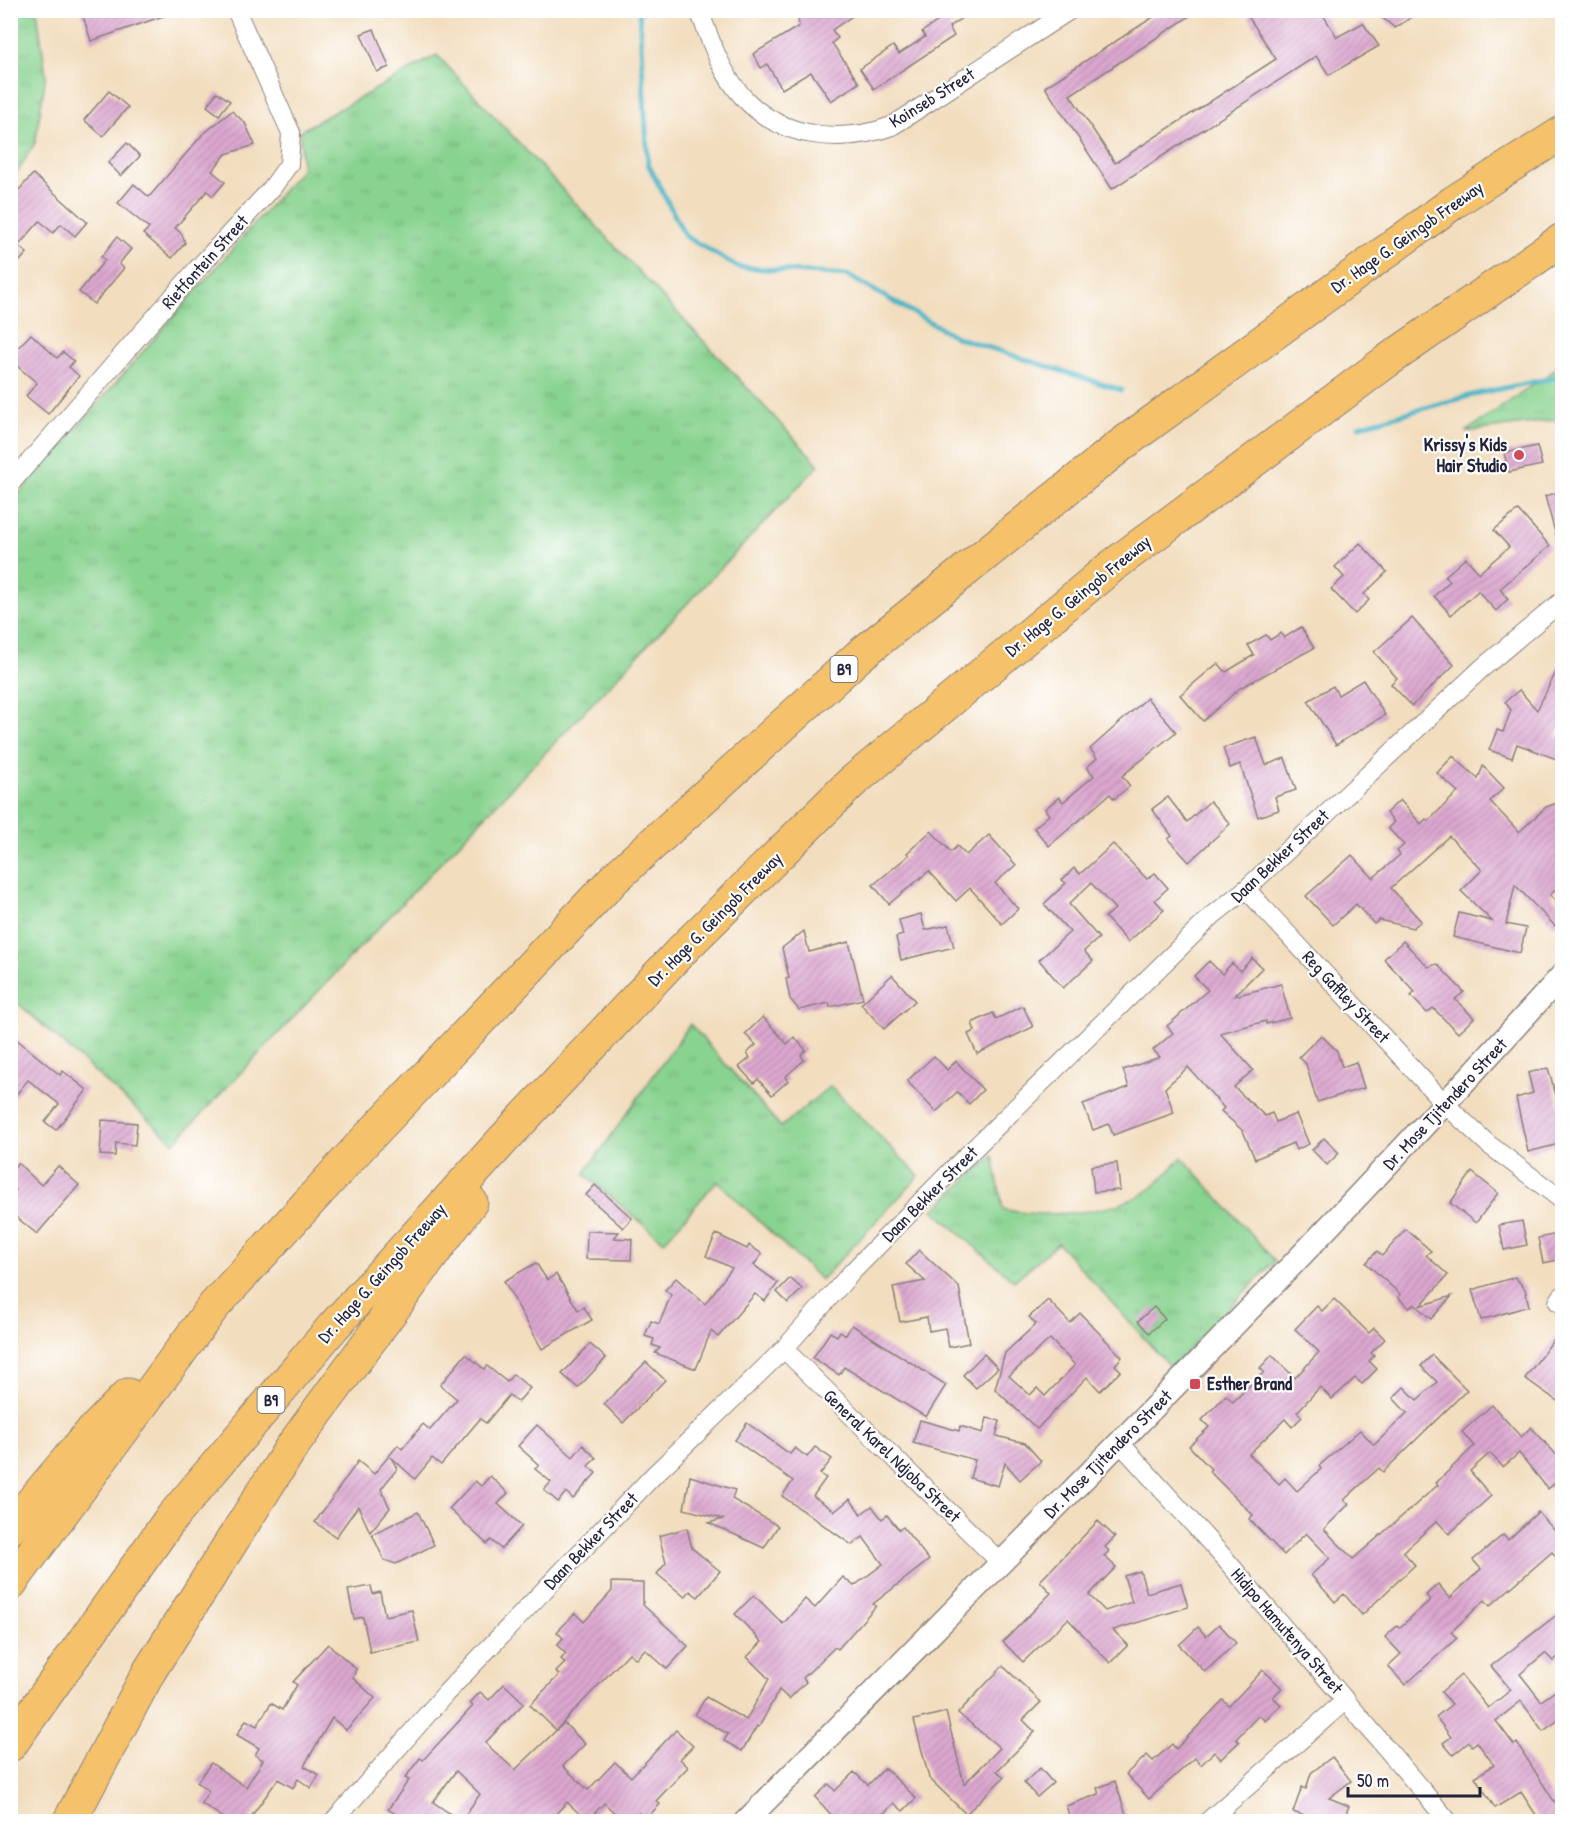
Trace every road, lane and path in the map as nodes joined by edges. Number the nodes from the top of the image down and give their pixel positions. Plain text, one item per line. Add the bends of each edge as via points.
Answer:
1 (236, 10) edge
2 (699, 10) edge
3 (1070, 10) edge
4 (1563, 133) edge
5 (1563, 240) edge
6 (10, 484) edge
7 (1563, 601) edge
8 (1246, 889) junction
9 (1563, 975) edge
10 (560, 1079) junction
11 (1446, 1105) junction
12 (1563, 1200) edge
13 (213, 1307) junction
14 (784, 1349) junction
15 (1120, 1443) junction
16 (10, 1528) edge
17 (1000, 1562) junction
18 (10, 1584) edge
19 (1346, 1700) junction
20 (10, 1745) edge
21 (69, 1821) edge
22 (333, 1821) edge
23 (745, 1821) edge
24 (1207, 1821) edge
25 (1449, 1821) edge

1 - 6 street, Rietfontein Street via 291,133 289,164
2 - 3 street, Koinseb Street via 727,74 743,98 773,121 839,138 892,126
4 - 13 highway, Dr. Hage G. Geingob Freeway / B9 via 1454,202 1140,431 859,656 616,877
5 - 10 highway, Dr. Hage G. Geingob Freeway / B9 via 1387,362 1111,567 851,783 682,950
7 - 8 street, Daan Bekker Street via 1480,669
8 - 11 street, Reg Gaffley Street
8 - 14 street, Daan Bekker Street via 1212,916 951,1171 852,1272
9 - 11 street, Dr. Mose Tjitendero Street
10 - 20 highway, Dr. Hage G. Geingob Freeway / B9 via 333,1327 169,1521
10 - 21 highway via 291,1448 150,1670
11 - 12 street, Reg Gaffley Street via 1488,1144
11 - 15 street, Dr. Mose Tjitendero Street
13 - 16 highway via 86,1438
13 - 18 highway, Dr. Hage G. Geingob Freeway / B9
14 - 17 street, General Karel Ndjoba Street
14 - 22 street, Daan Bekker Street via 586,1545 446,1693
15 - 17 street, Dr. Mose Tjitendero Street
15 - 19 street, Hidipo Hamutenya Street
17 - 23 street, Dr. Mose Tjitendero Street
19 - 24 street
19 - 25 street, Hidipo Hamutenya Street

